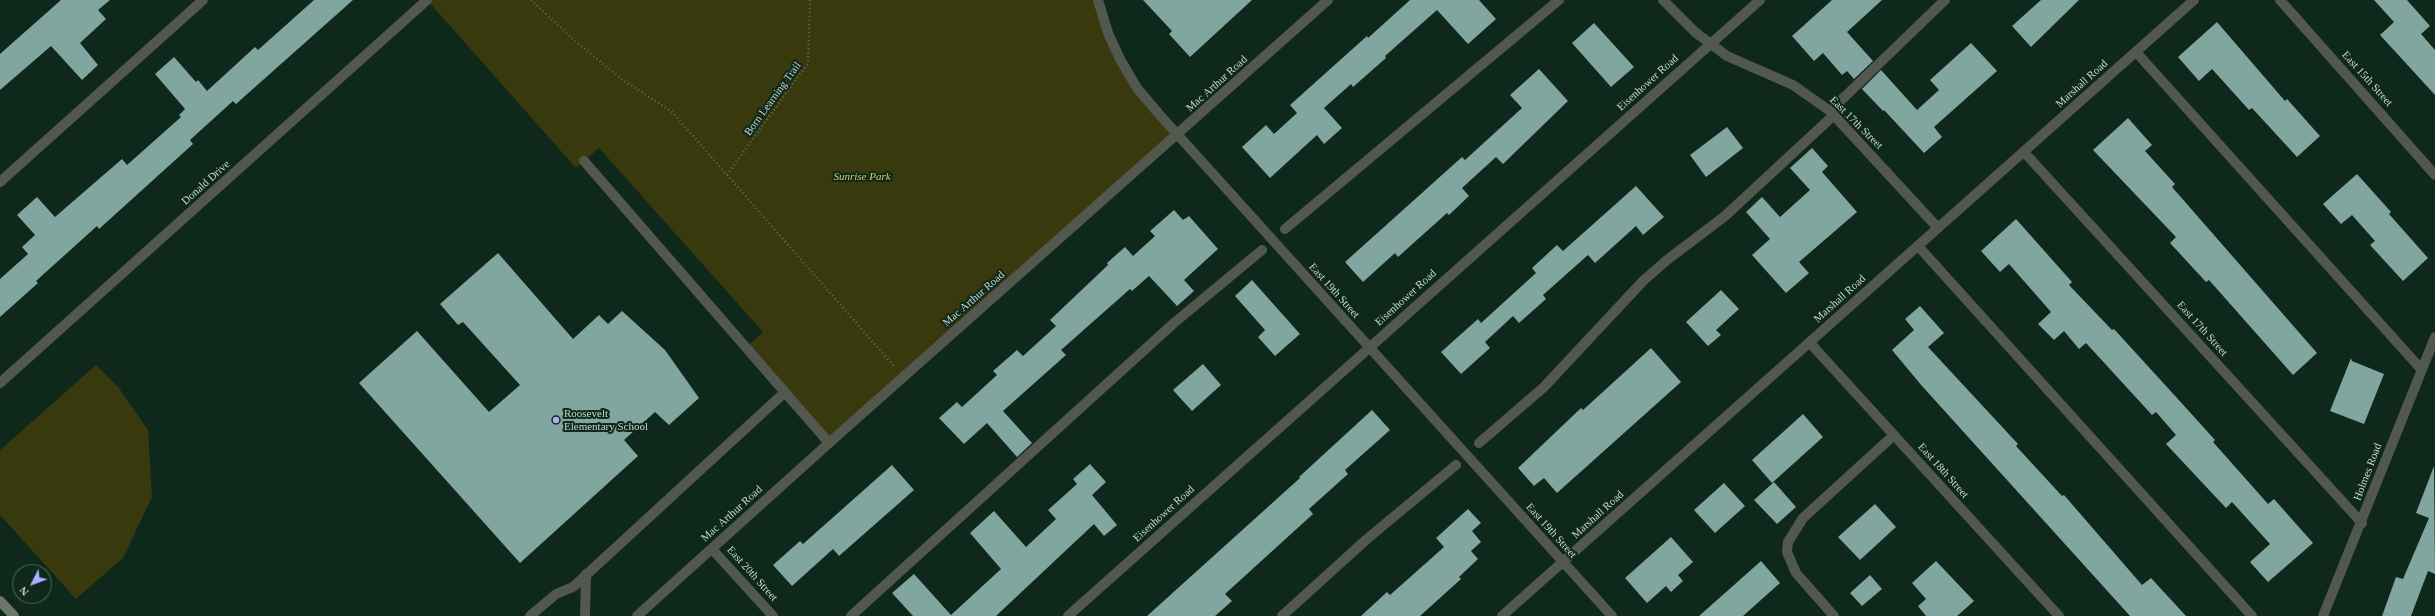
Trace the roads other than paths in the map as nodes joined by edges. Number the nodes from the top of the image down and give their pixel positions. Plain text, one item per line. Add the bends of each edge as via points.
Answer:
1 (203, 0) edge
2 (427, 0) edge
3 (1328, 0) edge
4 (1559, 0) edge
5 (1663, 0) edge
6 (1760, 0) edge
7 (1945, 0) edge
8 (2194, 0) edge
9 (2280, 0) edge
10 (1099, 1) edge
11 (1710, 44) junction
12 (2136, 52) junction
13 (1832, 113) junction
14 (1178, 135) junction
15 (2024, 152) junction
16 (584, 161) dead end
17 (2435, 175) edge
18 (0, 182) edge
19 (1938, 228) junction
20 (1285, 229) dead end
21 (1918, 246) junction
22 (1262, 250) dead end
23 (2435, 337) edge
24 (1810, 342) junction
25 (1369, 347) junction
26 (2421, 369) junction
27 (0, 383) edge
28 (784, 393) junction
29 (1894, 435) junction
30 (829, 443) junction
31 (1479, 443) dead end
32 (1456, 465) dead end
33 (2362, 523) junction
34 (712, 548) junction
35 (1563, 562) junction
36 (586, 574) junction
37 (0, 601) edge
38 (14, 616) edge
39 (530, 616) edge
40 (585, 616) edge
41 (637, 616) edge
42 (773, 616) edge
43 (851, 616) edge
44 (1068, 616) edge
45 (1282, 616) edge
46 (1502, 616) edge
47 (1612, 616) edge
48 (1834, 616) edge
49 (2059, 616) edge
50 (2252, 616) edge
51 (2323, 616) edge

1 - 18 street
2 - 27 street, Donald Drive
3 - 14 street, Mac Arthur Road
4 - 20 street
5 - 11 street, East 17th Street
6 - 11 street, Eisenhower Road
7 - 13 street
8 - 12 street, Marshall Road
9 - 17 street, East 15th Street
10 - 14 street, East 19th Street via 1108,34 1137,88
11 - 13 street, East 17th Street via 1727,56 1793,85
11 - 25 street, Eisenhower Road
12 - 15 street, Marshall Road
12 - 26 street
13 - 19 street, East 17th Street
13 - 31 street via 1719,221 1667,260 1643,282 1544,387
14 - 25 street, East 19th Street
14 - 30 street, Mac Arthur Road
15 - 19 street, Marshall Road
15 - 33 street, East 17th Street
16 - 28 street via 737,335
19 - 21 street, Marshall Road
21 - 24 street, Marshall Road
21 - 50 street
22 - 43 street via 1174,323
23 - 26 street, Holmes Road
24 - 29 street, East 18th Street
24 - 35 street, Marshall Road
25 - 35 street, East 19th Street
25 - 44 street, Eisenhower Road
26 - 33 street, Holmes Road
28 - 30 street
28 - 36 street
29 - 48 street via 1803,518 1788,542 1788,552 1796,573
29 - 49 street, East 18th Street
30 - 34 street, Mac Arthur Road
32 - 45 street via 1367,539
33 - 51 street, Holmes Road
34 - 41 street, Mac Arthur Road
34 - 42 street, East 20th Street
35 - 46 street, Marshall Road
35 - 47 street, East 19th Street
36 - 39 street via 573,587 551,597
36 - 40 street
37 - 38 street

